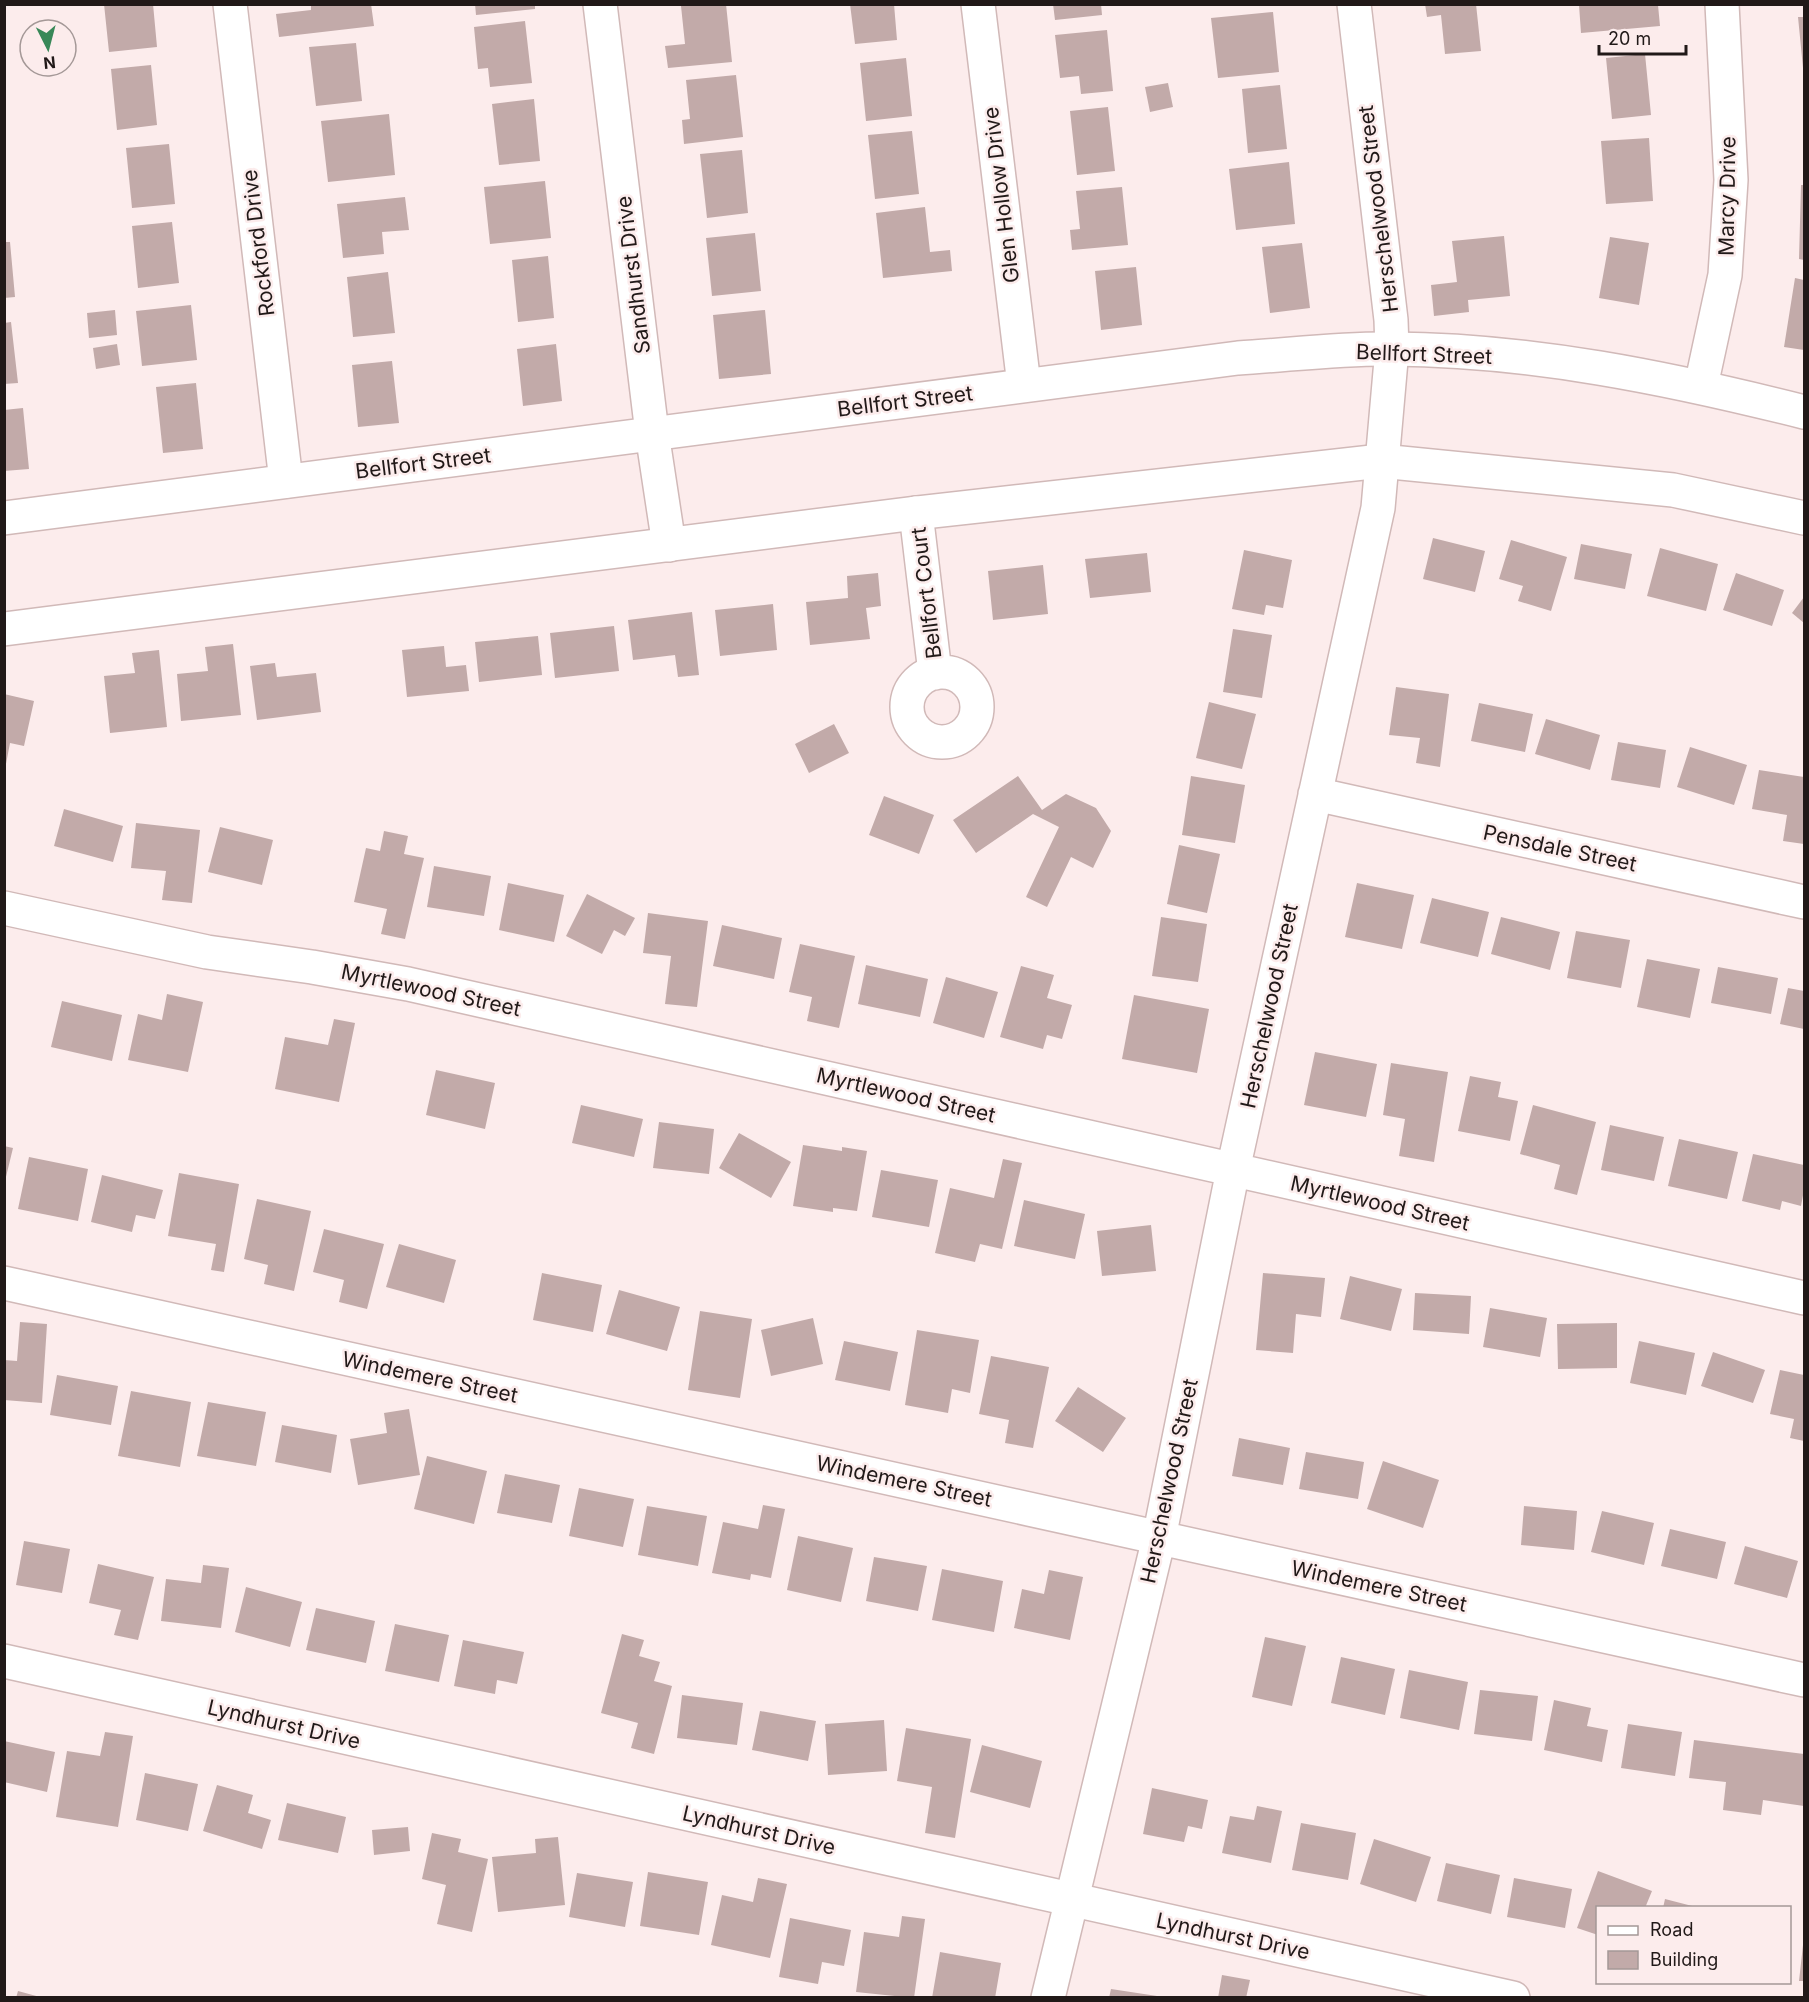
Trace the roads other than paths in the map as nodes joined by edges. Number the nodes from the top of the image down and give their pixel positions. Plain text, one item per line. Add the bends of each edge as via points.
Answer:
1 (230, 4) edge
2 (600, 4) edge
3 (978, 4) edge
4 (1354, 4) edge
5 (1722, 4) edge
6 (1392, 349) junction
7 (1024, 385) junction
8 (1701, 386) junction
9 (1804, 412) edge
10 (652, 433) junction
11 (1381, 461) junction
12 (286, 481) junction
13 (916, 513) junction
14 (1804, 518) edge
15 (4, 519) edge
16 (669, 545) junction
17 (4, 629) edge
18 (935, 673) dead end
19 (1315, 794) junction
20 (1804, 902) edge
21 (4, 908) edge
22 (1233, 1170) junction
23 (4, 1283) edge
24 (1804, 1298) edge
25 (1159, 1538) junction
26 (4, 1661) edge
27 (1804, 1680) edge
28 (1070, 1900) junction
29 (1048, 1998) edge
30 (1513, 1998) edge

1 - 12 street, Rockford Drive
2 - 10 street, Sandhurst Drive
3 - 7 street, Glen Hollow Drive
4 - 6 street, Herschelwood Street
5 - 8 street, Marcy Drive via 1730,192 1725,275
6 - 7 street, Bellfort Street via 1238,358
6 - 8 street, Bellfort Street via 1561,360
6 - 11 street, Herschelwood Street
7 - 10 street, Bellfort Street
8 - 9 street, Bellfort Street
10 - 12 street, Bellfort Street
10 - 16 street, Sandhurst Drive
11 - 13 street
11 - 14 street via 1673,490
11 - 19 street, Herschelwood Street via 1378,508
12 - 15 street, Bellfort Street
13 - 16 street
13 - 18 street, Bellfort Court
16 - 17 street
19 - 20 street, Pensdale Street
19 - 22 street, Herschelwood Street
21 - 22 street, Myrtlewood Street via 207,952 419,986
22 - 24 street, Myrtlewood Street
22 - 25 street, Herschelwood Street
23 - 25 street, Windemere Street
25 - 27 street, Windemere Street
25 - 28 street, Herschelwood Street
26 - 28 street, Lyndhurst Drive
28 - 29 street, Herschelwood Street
28 - 30 street, Lyndhurst Drive

